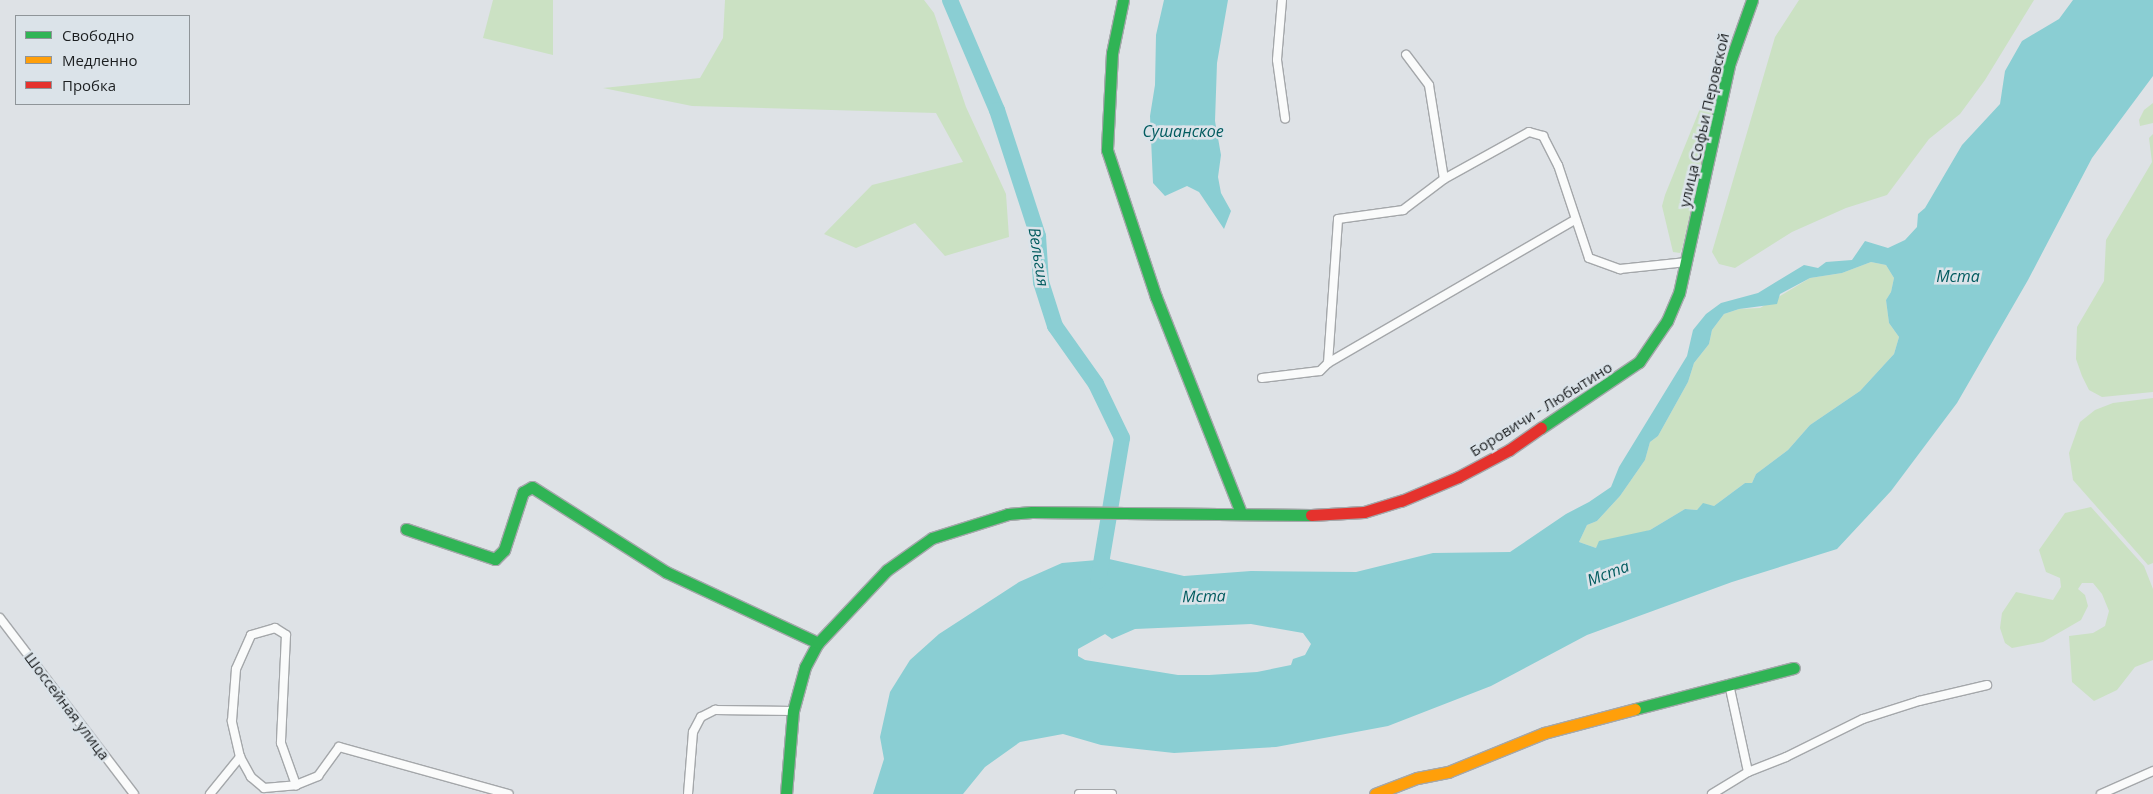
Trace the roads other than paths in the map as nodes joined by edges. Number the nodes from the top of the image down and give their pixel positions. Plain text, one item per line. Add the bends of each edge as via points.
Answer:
1 (1123, 0) edge
2 (1282, 0) edge
3 (1752, 0) edge
4 (1406, 55) dead end
5 (1285, 118) dead end
6 (1444, 179) junction
7 (1575, 220) junction
8 (1691, 250) joint
9 (1688, 262) junction
10 (1328, 363) junction
11 (1262, 378) dead end
12 (1240, 513) junction
13 (406, 529) dead end
14 (0, 618) edge
15 (818, 643) junction
16 (1794, 668) dead end
17 (1729, 684) junction
18 (1987, 685) dead end
19 (794, 711) junction
20 (240, 757) junction
21 (2153, 771) edge
22 (1748, 772) junction
23 (296, 785) junction
24 (134, 794) edge
25 (210, 794) edge
26 (509, 794) edge
27 (688, 794) edge
28 (786, 794) edge
29 (1080, 794) edge
30 (1112, 794) edge
31 (1375, 794) edge
32 (1712, 794) edge
33 (2101, 794) edge

1 - 12 street via 1112,53 1107,150 1156,297
2 - 5 street via 1277,60
3 - 8 street, улица Софьи Перовской via 1729,64 1705,168
4 - 6 street via 1429,85
6 - 7 street via 1529,132 1542,136 1558,165
6 - 10 street via 1403,210 1338,219
7 - 9 street via 1589,258 1605,265 1620,269
7 - 10 street
8 - 9 street, Боровичи - Любытино
9 - 12 street, Боровичи - Любытино via 1680,293 1667,321 1639,362 1509,450 1401,502 1364,512 1334,515
10 - 11 street via 1320,371
12 - 15 street, Боровичи - Любытино via 1008,514 932,538 887,570
13 - 15 street via 494,558 504,550 523,492 532,488 666,572
14 - 24 street, Шоссейная улица
15 - 19 street via 805,667
16 - 17 street
17 - 22 street
17 - 31 street via 1544,733 1448,772 1417,778
18 - 22 street via 1918,700 1863,719
19 - 27 street via 715,710 701,718 693,732
19 - 28 street
20 - 23 street via 251,777 264,788
20 - 23 street via 232,721 236,669 252,636 275,628 286,635 281,743
20 - 25 street
21 - 33 street
22 - 32 street
23 - 26 street via 318,776 339,747
29 - 30 street

